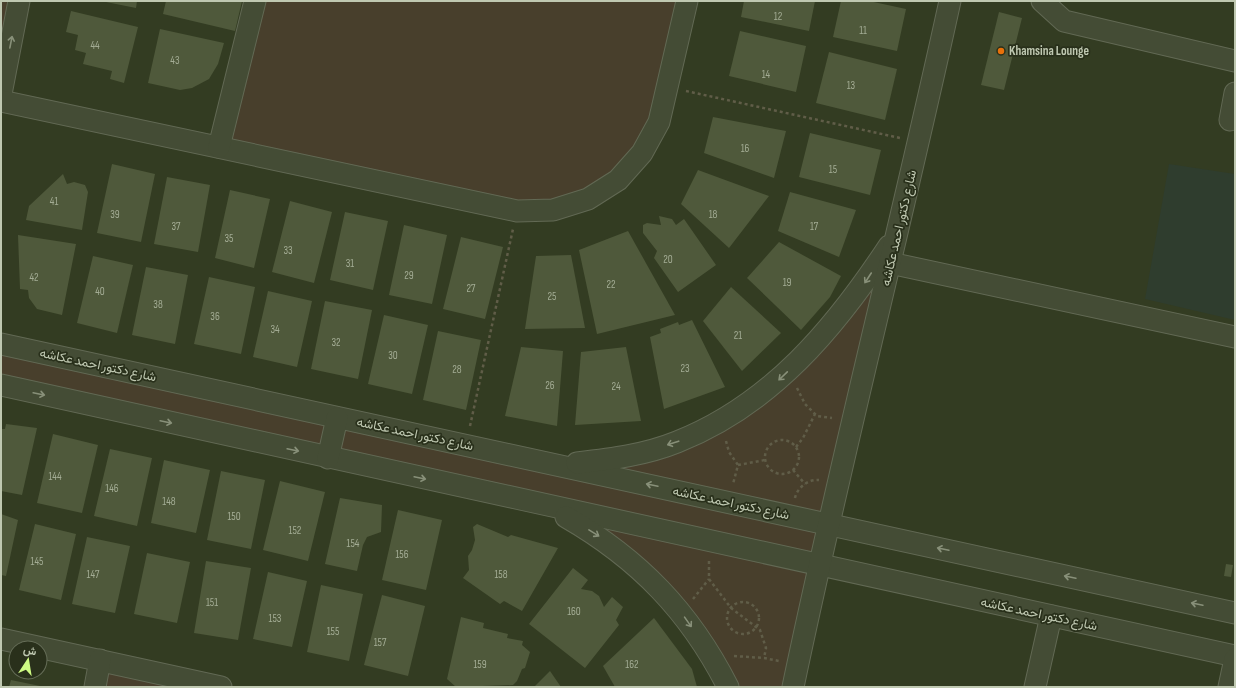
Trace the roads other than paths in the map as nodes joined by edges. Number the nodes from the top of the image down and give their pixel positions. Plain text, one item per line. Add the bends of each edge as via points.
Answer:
1 (19, 1) edge
2 (255, 1) edge
3 (687, 1) edge
4 (950, 1) edge
5 (1042, 1) edge
6 (1235, 61) edge
7 (1235, 93) edge
8 (1, 94) edge
9 (1, 100) edge
10 (1230, 120) dead end
11 (219, 147) junction
12 (897, 234) junction
13 (890, 263) junction
14 (1, 328) edge
15 (1235, 337) edge
16 (1, 344) edge
17 (23, 349) junction
18 (2, 387) edge
19 (337, 418) junction
20 (328, 458) junction
21 (558, 465) junction
22 (549, 506) junction
23 (829, 524) junction
24 (819, 566) junction
25 (1235, 613) edge
26 (1051, 616) junction
27 (1, 639) edge
28 (1235, 656) edge
29 (100, 660) junction
30 (1235, 660) edge
31 (95, 687) edge
32 (221, 687) edge
33 (728, 687) edge
34 (793, 687) edge
35 (1035, 687) edge
36 (1229, 687) edge

8 -> 1 street
2 - 11 street
3 - 11 street via 659,122 642,153 618,180 588,199 553,210 517,211
4 - 12 street, شارع دكتور احمد عكاشه
5 - 6 street via 1064,21
7 - 10 street
9 - 11 street
12 - 13 street, شارع دكتور احمد عكاشه
12 -> 21 street via 863,286 824,333 782,378 733,414 677,442 618,458
13 - 15 street
13 - 23 street, شارع دكتور احمد عكاشه
14 - 17 street
16 - 17 street, شارع دكتور احمد عكاشه
17 - 19 street, شارع دكتور احمد عكاشه
18 -> 20 street, شارع دكتور احمد عكاشه
19 - 20 street
19 - 21 street, شارع دكتور احمد عكاشه
20 -> 22 street, شارع دكتور احمد عكاشه
23 -> 21 street, شارع دكتور احمد عكاشه
22 - 24 street, شارع دكتور احمد عكاشه
22 -> 33 street via 597,534 641,569 682,613
23 - 24 street, شارع دكتور احمد عكاشه
25 -> 23 street, شارع دكتور احمد عكاشه
24 - 26 street, شارع دكتور احمد عكاشه
24 - 34 street, شارع دكتور احمد عكاشه
26 - 28 street, شارع دكتور احمد عكاشه
26 - 35 street
27 - 29 street
29 - 31 street
29 - 32 street
30 - 36 street

